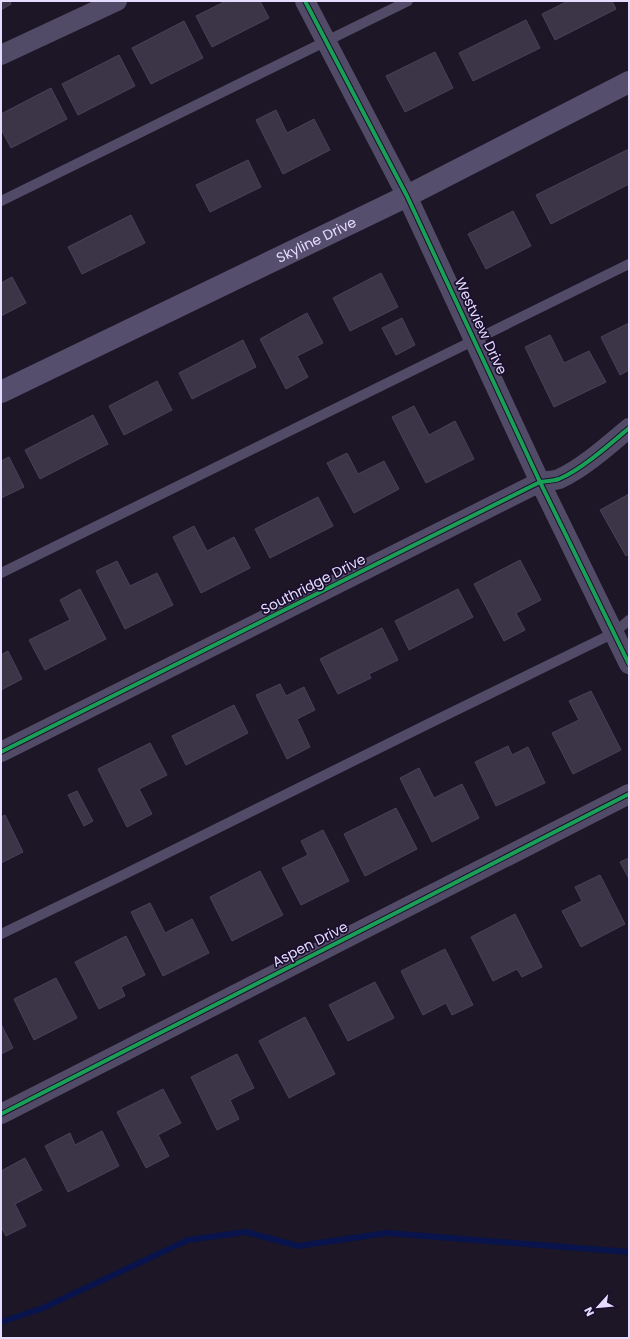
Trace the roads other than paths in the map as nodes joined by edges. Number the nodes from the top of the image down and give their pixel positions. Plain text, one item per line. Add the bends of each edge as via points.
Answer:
1 (117, 1) edge
2 (305, 1) edge
3 (408, 1) edge
4 (327, 42) junction
5 (1, 55) edge
6 (629, 82) edge
7 (408, 196) junction
8 (1, 201) edge
9 (629, 264) edge
10 (475, 340) junction
11 (1, 392) edge
12 (629, 428) edge
13 (540, 482) junction
14 (1, 573) edge
15 (629, 620) edge
16 (614, 633) junction
17 (629, 664) edge
18 (1, 752) edge
19 (629, 794) edge
20 (1, 934) edge
21 (1, 1114) edge

1 - 5 street
2 - 4 street, Westview Drive
3 - 4 lane
4 - 7 street, Westview Drive
4 - 8 lane
6 - 7 street, Skyline Drive
7 - 10 street, Westview Drive
7 - 11 street, Skyline Drive
9 - 10 lane
10 - 13 street, Westview Drive
10 - 14 lane
12 - 13 street, Southridge Drive via 573,472 557,480
13 - 16 street, Westview Drive
13 - 18 street, Southridge Drive
15 - 16 lane
16 - 17 street, Westview Drive
16 - 20 lane
19 - 21 street, Aspen Drive

